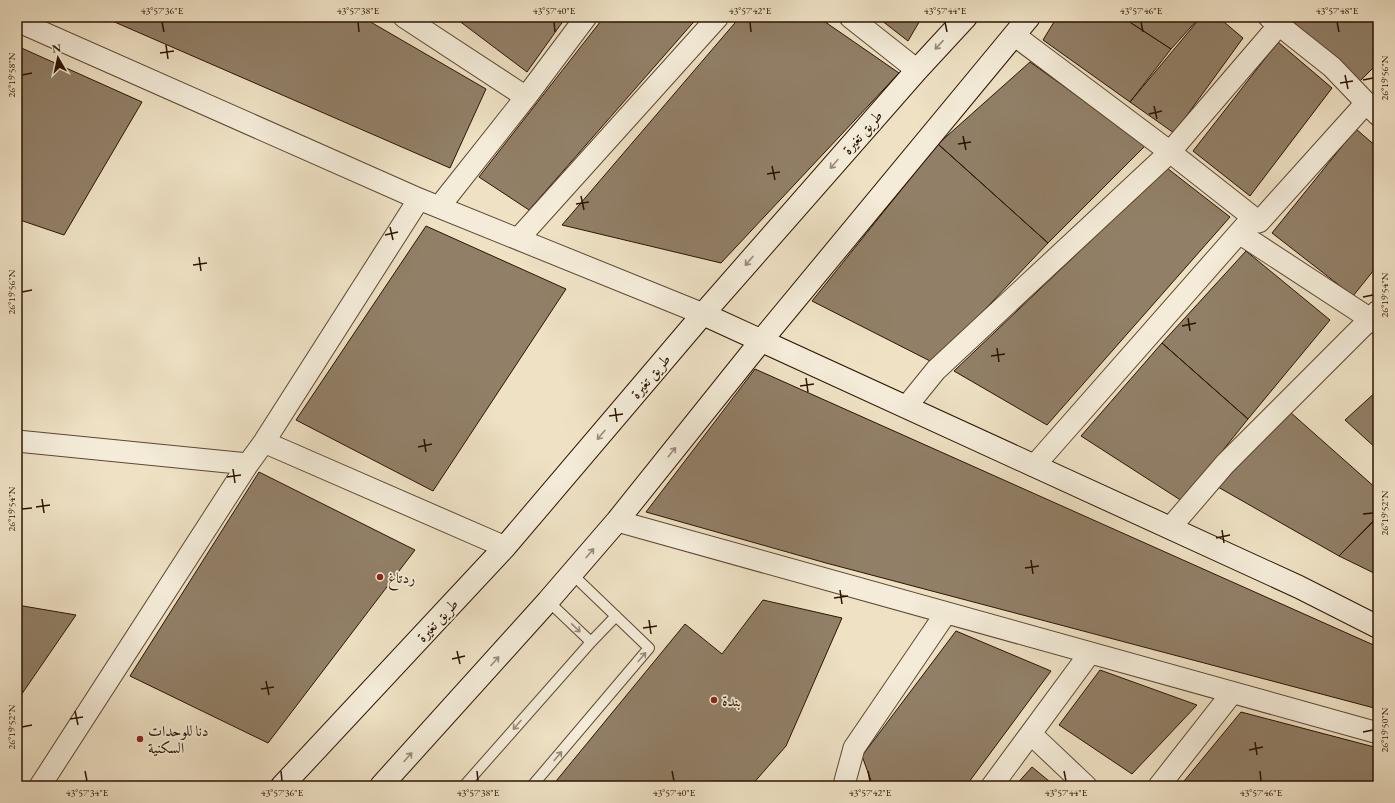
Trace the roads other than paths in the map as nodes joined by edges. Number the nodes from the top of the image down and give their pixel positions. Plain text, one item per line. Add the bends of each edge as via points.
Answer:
1 (404, 17) edge
2 (586, 17) edge
3 (718, 17) edge
4 (850, 17) edge
5 (966, 17) edge
6 (1029, 17) edge
7 (17, 20) edge
8 (1274, 21) edge
9 (1014, 35) junction
10 (917, 70) junction
11 (526, 97) junction
12 (1372, 109) edge
13 (1170, 152) junction
14 (419, 200) junction
15 (439, 207) junction
16 (1253, 217) junction
17 (1239, 233) junction
18 (518, 239) junction
19 (703, 314) junction
20 (1375, 318) edge
21 (761, 341) junction
22 (906, 407) junction
23 (17, 441) edge
24 (264, 442) junction
25 (248, 464) junction
26 (1034, 466) junction
27 (617, 521) junction
28 (1170, 528) junction
29 (505, 547) junction
30 (572, 574) junction
31 (548, 602) junction
32 (946, 613) junction
33 (616, 616) junction
34 (1378, 627) edge
35 (590, 642) junction
36 (1090, 653) junction
37 (1232, 693) junction
38 (1378, 733) edge
39 (1030, 734) junction
40 (40, 786) edge
41 (282, 786) edge
42 (381, 786) edge
43 (464, 786) edge
44 (532, 786) edge
45 (847, 786) edge
46 (992, 786) edge
47 (1086, 786) edge
48 (1159, 786) edge

1 - 11 street
2 - 11 street
3 - 18 street
4 - 10 street
5 -> 10 main road, طريق تغيرة
6 - 9 main road
7 - 14 street
8 - 12 street via 1332,67
8 - 13 street
9 - 13 street
9 - 21 main road
10 -> 19 main road, طريق تغيرة
11 - 15 street
12 - 16 street via 1259,222
13 - 16 street
13 - 22 street via 936,370
14 - 15 street
14 - 24 street
15 - 18 street
16 - 17 street
17 - 20 street
17 - 26 street
18 - 19 street
19 - 21 main road
19 -> 29 main road, طريق تغيرة
20 - 28 street via 1225,464
21 - 22 main road
27 -> 21 main road
22 - 26 main road
23 - 25 street
24 - 25 street
24 - 29 street
25 - 40 street
26 - 28 main road
30 -> 27 main road
27 - 32 street
28 - 34 main road
29 - 41 main road, طريق تغيرة
30 - 31 main road
30 - 33 lane
31 -> 35 lane
42 -> 31 main road
32 - 36 street
32 - 45 street via 854,748 845,781
33 - 35 lane
44 -> 33 lane via 649,648
35 -> 43 lane
36 - 37 street
36 - 39 street
37 - 38 street
37 - 48 street
39 - 46 street
39 - 47 street

